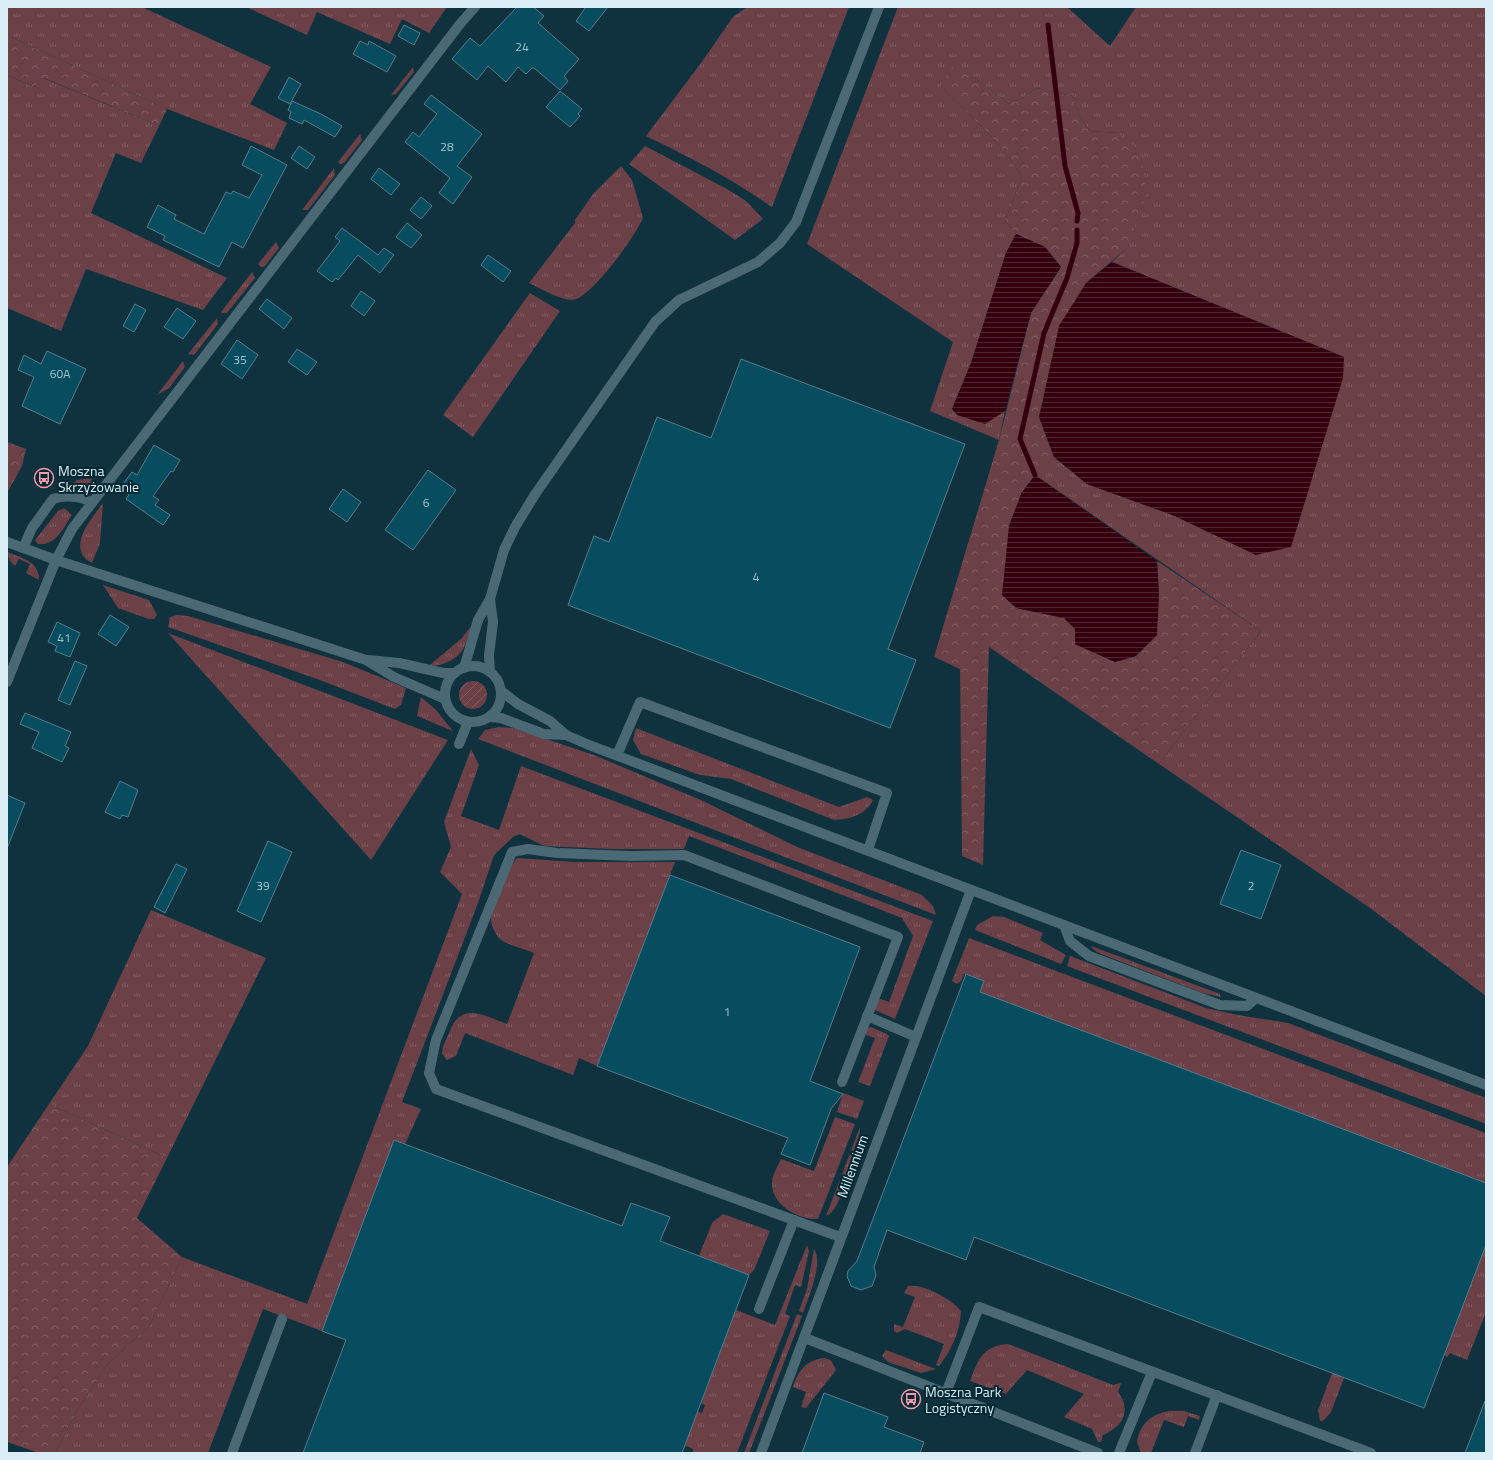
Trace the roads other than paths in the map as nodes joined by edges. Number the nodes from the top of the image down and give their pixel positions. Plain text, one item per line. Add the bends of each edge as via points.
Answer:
1 (475, 7) edge
2 (879, 7) edge
3 (92, 502) junction
4 (7, 542) edge
5 (23, 548) junction
6 (56, 560) junction
7 (490, 599) junction
8 (366, 660) junction
9 (459, 670) junction
10 (490, 672) junction
11 (7, 682) edge
12 (501, 691) junction
13 (445, 699) junction
14 (489, 717) junction
15 (468, 722) junction
16 (566, 735) junction
17 (459, 744) dead end
18 (617, 755) junction
19 (868, 850) junction
20 (971, 890) junction
21 (1064, 925) junction
22 (1256, 998) junction
23 (867, 1016) junction
24 (916, 1037) junction
25 (842, 1082) dead end
26 (1486, 1086) edge
27 (794, 1220) junction
28 (840, 1237) junction
29 (759, 1309) dead end
30 (282, 1319) dead end
31 (805, 1338) junction
32 (1152, 1372) junction
33 (946, 1393) junction
34 (1217, 1396) junction
35 (232, 1453) edge
36 (761, 1453) edge
37 (1098, 1453) edge
38 (1119, 1453) edge
39 (1195, 1453) edge
40 (1371, 1453) edge

1 - 3 street via 450,36
2 - 7 street via 796,222 780,243 758,262 679,300 655,322 536,492 515,527 504,550
3 - 5 street via 84,498 52,499 32,528
3 - 6 street via 72,529
4 - 5 street
5 - 6 street
6 - 8 street
6 - 11 street
7 - 9 street via 478,620
7 - 10 street via 494,622 489,655
8 - 9 street via 399,663 443,673
8 - 13 street via 394,677
9 - 10 street via 480,667
9 - 13 street via 446,684
10 - 12 street
12 - 14 street via 498,706
12 - 16 street via 518,704 550,721
13 - 15 street via 453,714
14 - 15 street via 479,722
14 - 16 street via 501,718 544,734
15 - 17 street
16 - 18 street
18 - 19 street
18 - 19 street via 640,702 887,793
19 - 20 street
20 - 21 street
20 - 24 street, Millennium
21 - 22 street
21 - 22 street via 1070,941 1089,956 1220,1004 1247,1006
22 - 26 street
23 - 24 street
23 - 25 street
23 - 27 street via 898,937 684,854 631,856 557,853 528,849 512,852 436,1040 429,1073 436,1090
24 - 28 street, Millennium
27 - 28 street
27 - 29 street
28 - 31 street, Millennium
30 - 35 street
31 - 33 street
31 - 36 street, Millennium
32 - 33 street via 979,1307
32 - 34 street
32 - 38 street
33 - 37 street
34 - 39 street
34 - 40 street

